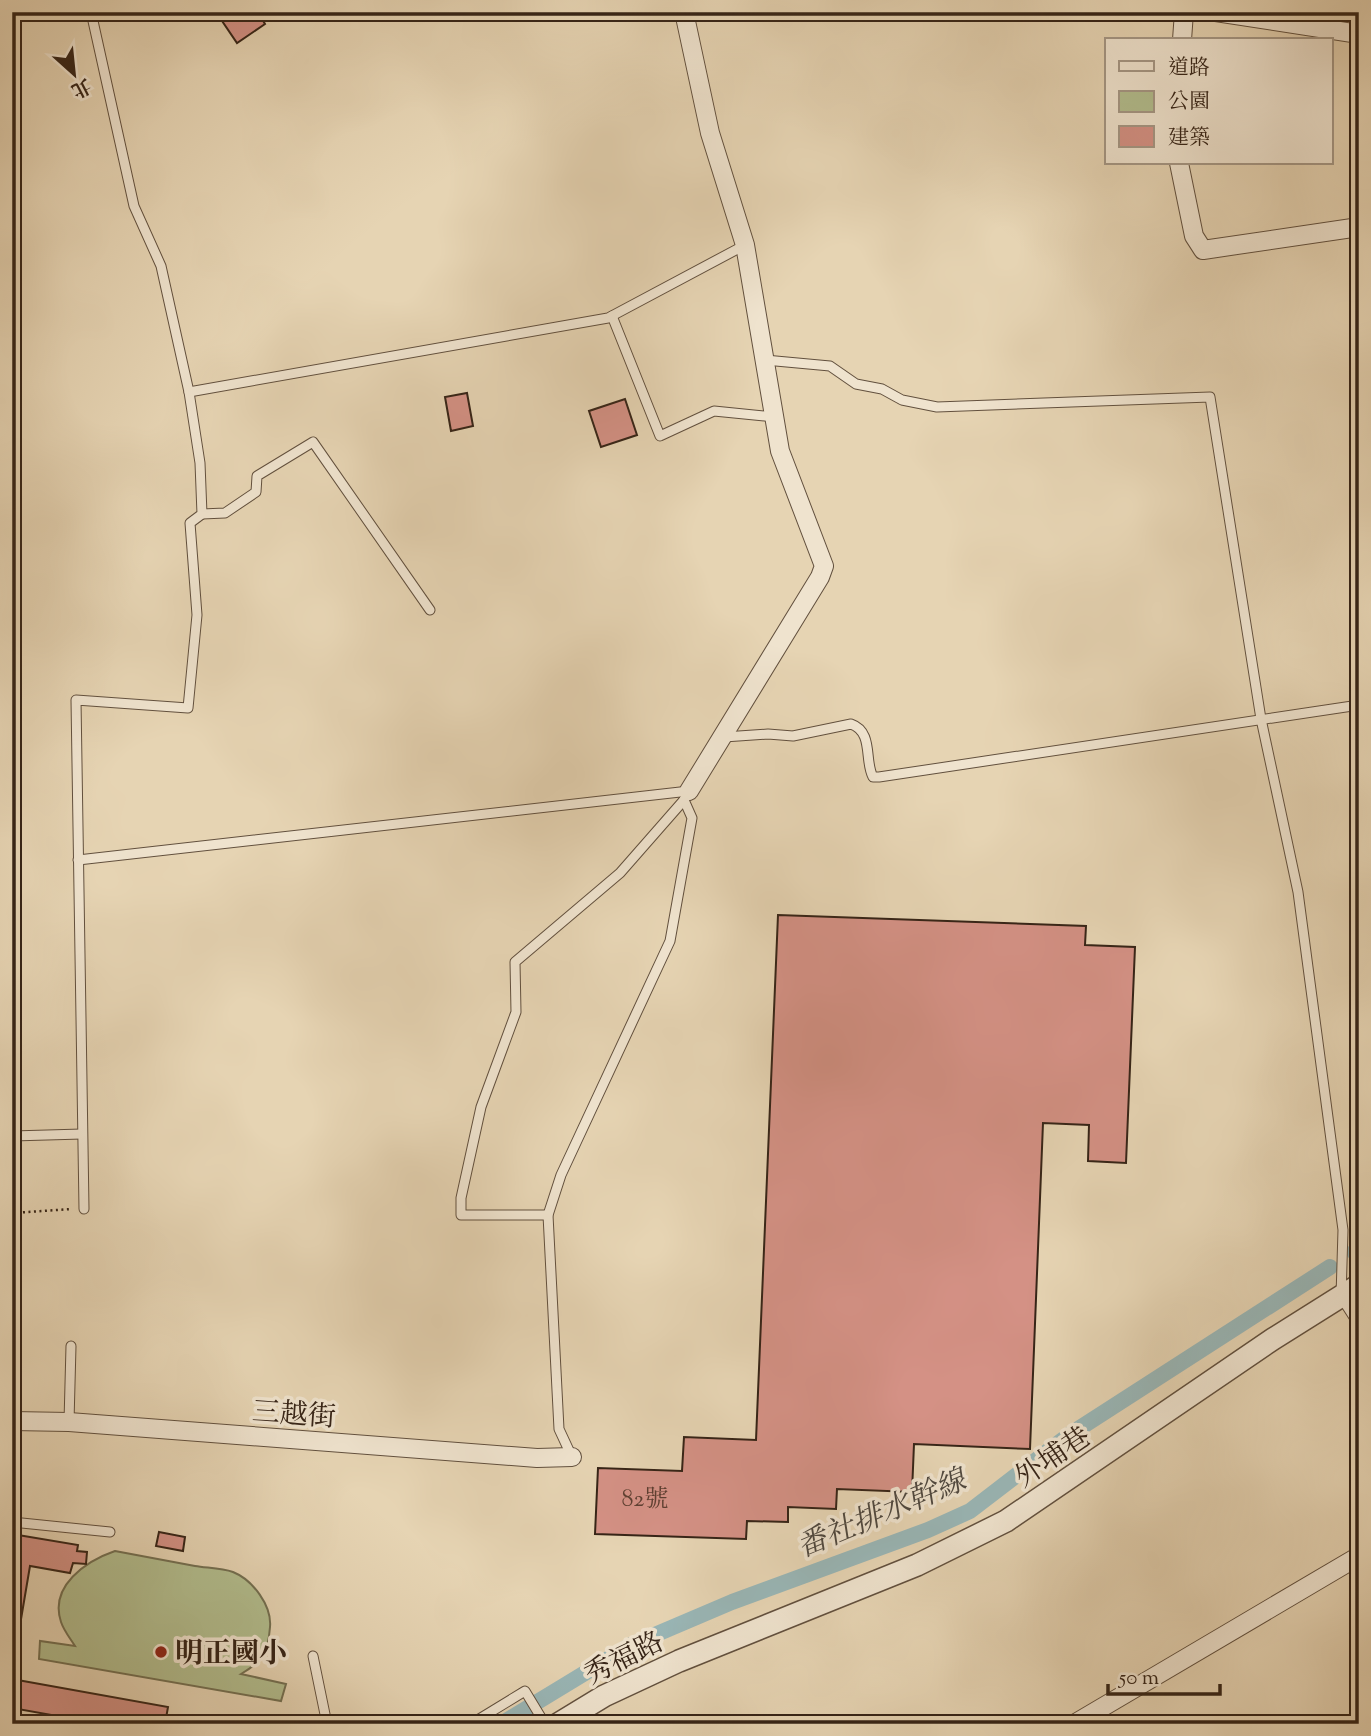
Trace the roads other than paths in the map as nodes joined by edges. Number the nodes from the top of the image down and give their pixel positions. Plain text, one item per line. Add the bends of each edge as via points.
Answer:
1 (91, 12) edge
2 (684, 12) edge
3 (1184, 12) edge
4 (1216, 12) edge
5 (1359, 34) edge
6 (1182, 38) edge
7 (1180, 164) edge
8 (1359, 227) edge
9 (745, 245) junction
10 (612, 316) junction
11 (765, 360) junction
12 (189, 392) junction
13 (775, 417) junction
14 (202, 514) junction
15 (430, 610) dead end
16 (1359, 705) edge
17 (1261, 719) junction
18 (724, 737) junction
19 (687, 796) junction
20 (78, 860) junction
21 (82, 1134) junction
22 (12, 1136) edge
23 (84, 1209) road end
24 (548, 1215) junction
25 (1350, 1291) edge
26 (1359, 1325) edge
27 (71, 1346) dead end
28 (12, 1420) edge
29 (69, 1422) junction
30 (572, 1457) joint
31 (12, 1522) edge
32 (110, 1532) dead end
33 (1359, 1556) edge
34 (715, 1646) joint
35 (313, 1656) dead end
36 (327, 1724) edge
37 (471, 1724) edge
38 (545, 1724) edge
39 (558, 1724) edge
40 (1074, 1724) edge

1 - 12 lane via 134,206 161,266
2 - 9 street via 710,133
3 - 6 street
4 - 5 street
7 - 8 street via 1194,236 1203,250
9 - 10 lane
9 - 11 street
10 - 12 lane
10 - 13 lane via 660,436 714,411
11 - 13 street
11 - 17 lane via 830,366 856,384 937,407 1210,397
12 - 14 lane
13 - 18 street via 780,451 824,566
14 - 15 lane via 225,513 256,492 257,476 313,442
14 - 20 lane via 190,523 197,615 188,708 76,700
16 - 17 lane
17 - 18 lane via 879,778 870,774 870,755 859,726 793,736
17 - 25 lane via 1298,892
18 - 19 street
19 - 20 lane
19 - 24 lane via 692,818 670,942 561,1175
19 - 24 lane via 620,873 515,962 516,1012 481,1107 461,1214
20 - 21 lane
21 - 22 lane
21 - 23 lane
24 - 30 lane via 559,1429
25 - 26 lane
25 - 34 street, 外埔巷 via 1006,1521 917,1565
27 - 29 lane
28 - 29 street, 三越街
29 - 30 street, 三越街
31 - 32 lane
33 - 40 street
34 - 39 street, 秀福路 via 604,1696
35 - 36 lane
37 - 38 lane via 525,1691

